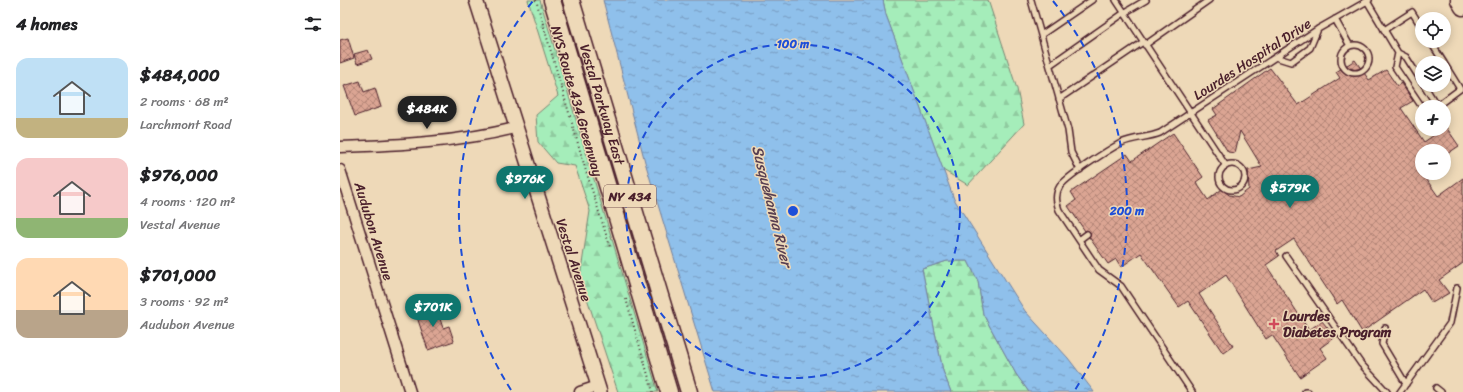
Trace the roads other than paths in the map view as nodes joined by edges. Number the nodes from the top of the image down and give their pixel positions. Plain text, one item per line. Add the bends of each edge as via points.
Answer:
1 (476, 0) edge
2 (552, 0) edge
3 (571, 0) edge
4 (1031, 0) edge
5 (1092, 0) edge
6 (1116, 0) edge
7 (1146, 0) edge
8 (1210, 0) edge
9 (1459, 0) edge
10 (1368, 1) edge
11 (1463, 7) edge
12 (1124, 13) junction
13 (1415, 17) edge
14 (1335, 19) junction
15 (1318, 29) junction
16 (1384, 30) junction
17 (1041, 36) junction
18 (1144, 43) junction
19 (1350, 46) junction
20 (1398, 53) junction
21 (1275, 57) junction
22 (1050, 65) junction
23 (1415, 71) edge
24 (1451, 74) edge
25 (1059, 99) junction
26 (1417, 100) edge
27 (1444, 100) edge
28 (1190, 114) junction
29 (515, 128) junction
30 (340, 147) edge
31 (1226, 166) junction
32 (340, 170) edge
33 (1080, 170) junction
34 (1087, 234) dead end
35 (1079, 240) junction
36 (1286, 256) dead end
37 (1457, 288) dead end
38 (1385, 328) dead end
39 (1406, 384) junction
40 (599, 389) edge
41 (410, 392) edge
42 (580, 392) edge
43 (669, 392) edge
44 (689, 392) edge
45 (1192, 392) edge
46 (1305, 392) edge
47 (1308, 392) edge
48 (1387, 392) edge
49 (1400, 392) edge

1 - 29 street, Vestal Avenue
2 - 43 main road, Vestal Parkway East / NY 434
3 - 44 main road, Vestal Parkway East / NY 434
4 - 17 lane
5 - 17 lane
6 - 12 lane
7 - 12 lane
8 - 18 lane
9 - 11 main road
10 - 14 lane, Lourdes Hospital Drive
10 - 16 lane
12 - 18 lane
12 - 22 lane
13 - 16 lane via 1412,12
14 - 15 lane, Lourdes Hospital Drive
14 - 19 lane
15 - 21 lane, Lourdes Hospital Drive
15 - 21 lane via 1310,48 1290,62
16 - 20 lane
17 - 22 lane
18 - 25 lane
18 - 28 lane
19 - 19 lane via 1343,52 1343,65 1350,71 1362,71 1367,65 1368,54 1359,46
20 - 23 lane via 1406,57
20 - 26 lane via 1395,67
21 - 28 lane, Lourdes Hospital Drive
22 - 25 lane
24 - 27 lane via 1460,89
25 - 33 lane via 1071,152
28 - 31 lane
28 - 33 lane, Lourdes Hospital Drive via 1152,136 1122,143
29 - 30 street via 490,134 394,145
29 - 40 street, Vestal Avenue
31 - 31 lane via 1220,172 1219,180 1224,187 1236,189 1244,180 1244,172 1238,166
32 - 41 street, Audubon Avenue
33 - 35 lane, Lourdes Hospital Drive via 1061,186 1055,200
34 - 35 lane
35 - 45 lane via 1099,270 1121,286
36 - 48 lane via 1361,364
37 - 39 lane via 1450,323
38 - 39 lane via 1382,344
39 - 49 lane
40 - 42 street
46 - 47 lane

